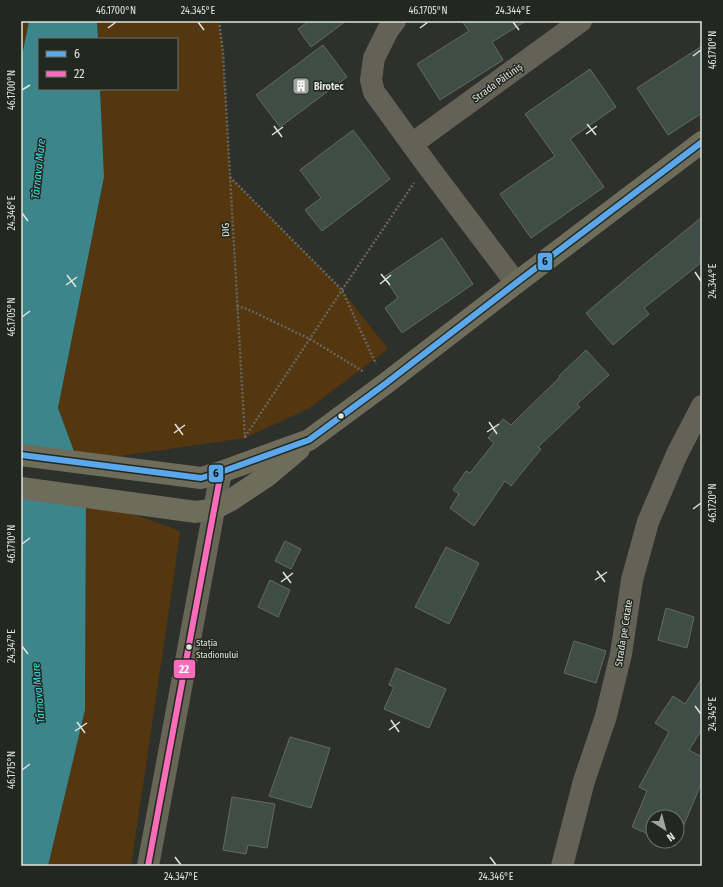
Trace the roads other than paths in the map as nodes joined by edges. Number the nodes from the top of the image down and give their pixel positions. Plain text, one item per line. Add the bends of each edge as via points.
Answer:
1 (395, 21) edge
2 (581, 21) edge
3 (702, 142) edge
4 (412, 144) junction
5 (516, 283) junction
6 (702, 406) edge
7 (309, 440) junction
8 (21, 456) edge
9 (211, 475) junction
10 (21, 488) edge
11 (205, 510) junction
12 (148, 866) edge
13 (562, 866) edge

1 - 4 street via 374,58 370,80 374,92
2 - 4 street, Strada Păltiniș
3 - 5 main road
4 - 5 street
5 - 7 main road
6 - 13 street, Strada pe Cetate via 677,454 648,522 632,580 621,654 606,716 584,781
7 - 9 main road
7 - 11 main road via 267,476 232,500
8 - 9 main road
9 - 11 main road
10 - 11 main road
11 - 12 main road via 167,769

